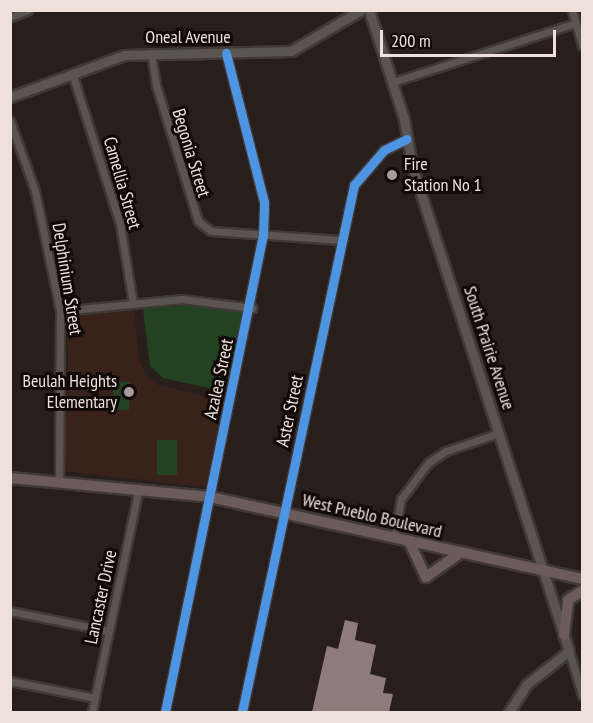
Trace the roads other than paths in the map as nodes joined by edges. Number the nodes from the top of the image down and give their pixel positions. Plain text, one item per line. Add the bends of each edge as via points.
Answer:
1 (28, 10) edge
2 (361, 10) edge
3 (369, 10) edge
4 (572, 10) edge
5 (10, 17) edge
6 (576, 23) junction
7 (582, 46) edge
8 (151, 52) junction
9 (226, 53) junction
10 (72, 74) junction
11 (393, 82) junction
12 (10, 97) edge
13 (10, 121) edge
14 (407, 139) junction
15 (263, 236) junction
16 (342, 240) junction
17 (133, 303) junction
18 (252, 308) junction
19 (60, 310) junction
20 (500, 433) junction
21 (10, 478) edge
22 (59, 482) junction
23 (139, 489) junction
24 (210, 497) junction
25 (285, 513) junction
26 (394, 538) junction
27 (409, 541) junction
28 (460, 553) junction
29 (543, 572) junction
30 (582, 579) edge
31 (582, 591) edge
32 (10, 611) edge
33 (109, 630) junction
34 (564, 635) junction
35 (569, 651) junction
36 (10, 681) edge
37 (582, 695) edge
38 (95, 698) junction
39 (92, 712) edge
40 (165, 712) edge
41 (242, 712) edge
42 (508, 712) edge

1 - 5 street
2 - 9 main road, Oneal Avenue via 291,51
3 - 11 main road, South Prairie Avenue
4 - 6 street
6 - 7 street
6 - 11 street
8 - 9 main road, Oneal Avenue
8 - 10 main road, Oneal Avenue via 124,56
8 - 15 street, Begonia Street via 156,85 198,220 211,231
9 - 15 street, Azalea Street via 227,73 264,202
10 - 12 main road, Oneal Avenue
10 - 17 street, Camellia Street via 120,224
11 - 14 main road, South Prairie Avenue
13 - 19 street, Delphinium Street via 35,191
14 - 16 street, Aster Street via 384,150 366,166 354,185
14 - 20 main road, South Prairie Avenue
15 - 16 street, Begonia Street
15 - 18 street, Azalea Street
16 - 25 street, Aster Street
17 - 18 street via 182,299
17 - 19 street
18 - 24 street, Azalea Street
19 - 22 street, Delphinium Street
20 - 26 street via 446,451 428,463 401,499
20 - 29 main road, South Prairie Avenue
21 - 22 main road, West Pueblo Boulevard
22 - 23 main road, West Pueblo Boulevard
23 - 24 main road, West Pueblo Boulevard
23 - 33 street, Lancaster Drive
24 - 25 main road, West Pueblo Boulevard
24 - 40 street, Azalea Street
25 - 26 main road, West Pueblo Boulevard
25 - 41 street, Aster Street
26 - 27 main road, West Pueblo Boulevard
27 - 28 main road, West Pueblo Boulevard
27 - 28 main road via 426,577
28 - 29 main road, West Pueblo Boulevard
29 - 30 main road, West Pueblo Boulevard
29 - 34 main road, South Prairie Avenue
31 - 34 main road via 568,598
32 - 33 street
33 - 38 street, Lancaster Drive
34 - 35 main road, South Prairie Avenue
35 - 37 street, South Prairie Avenue
35 - 42 main road via 527,684
36 - 38 street
38 - 39 street, Lancaster Drive

